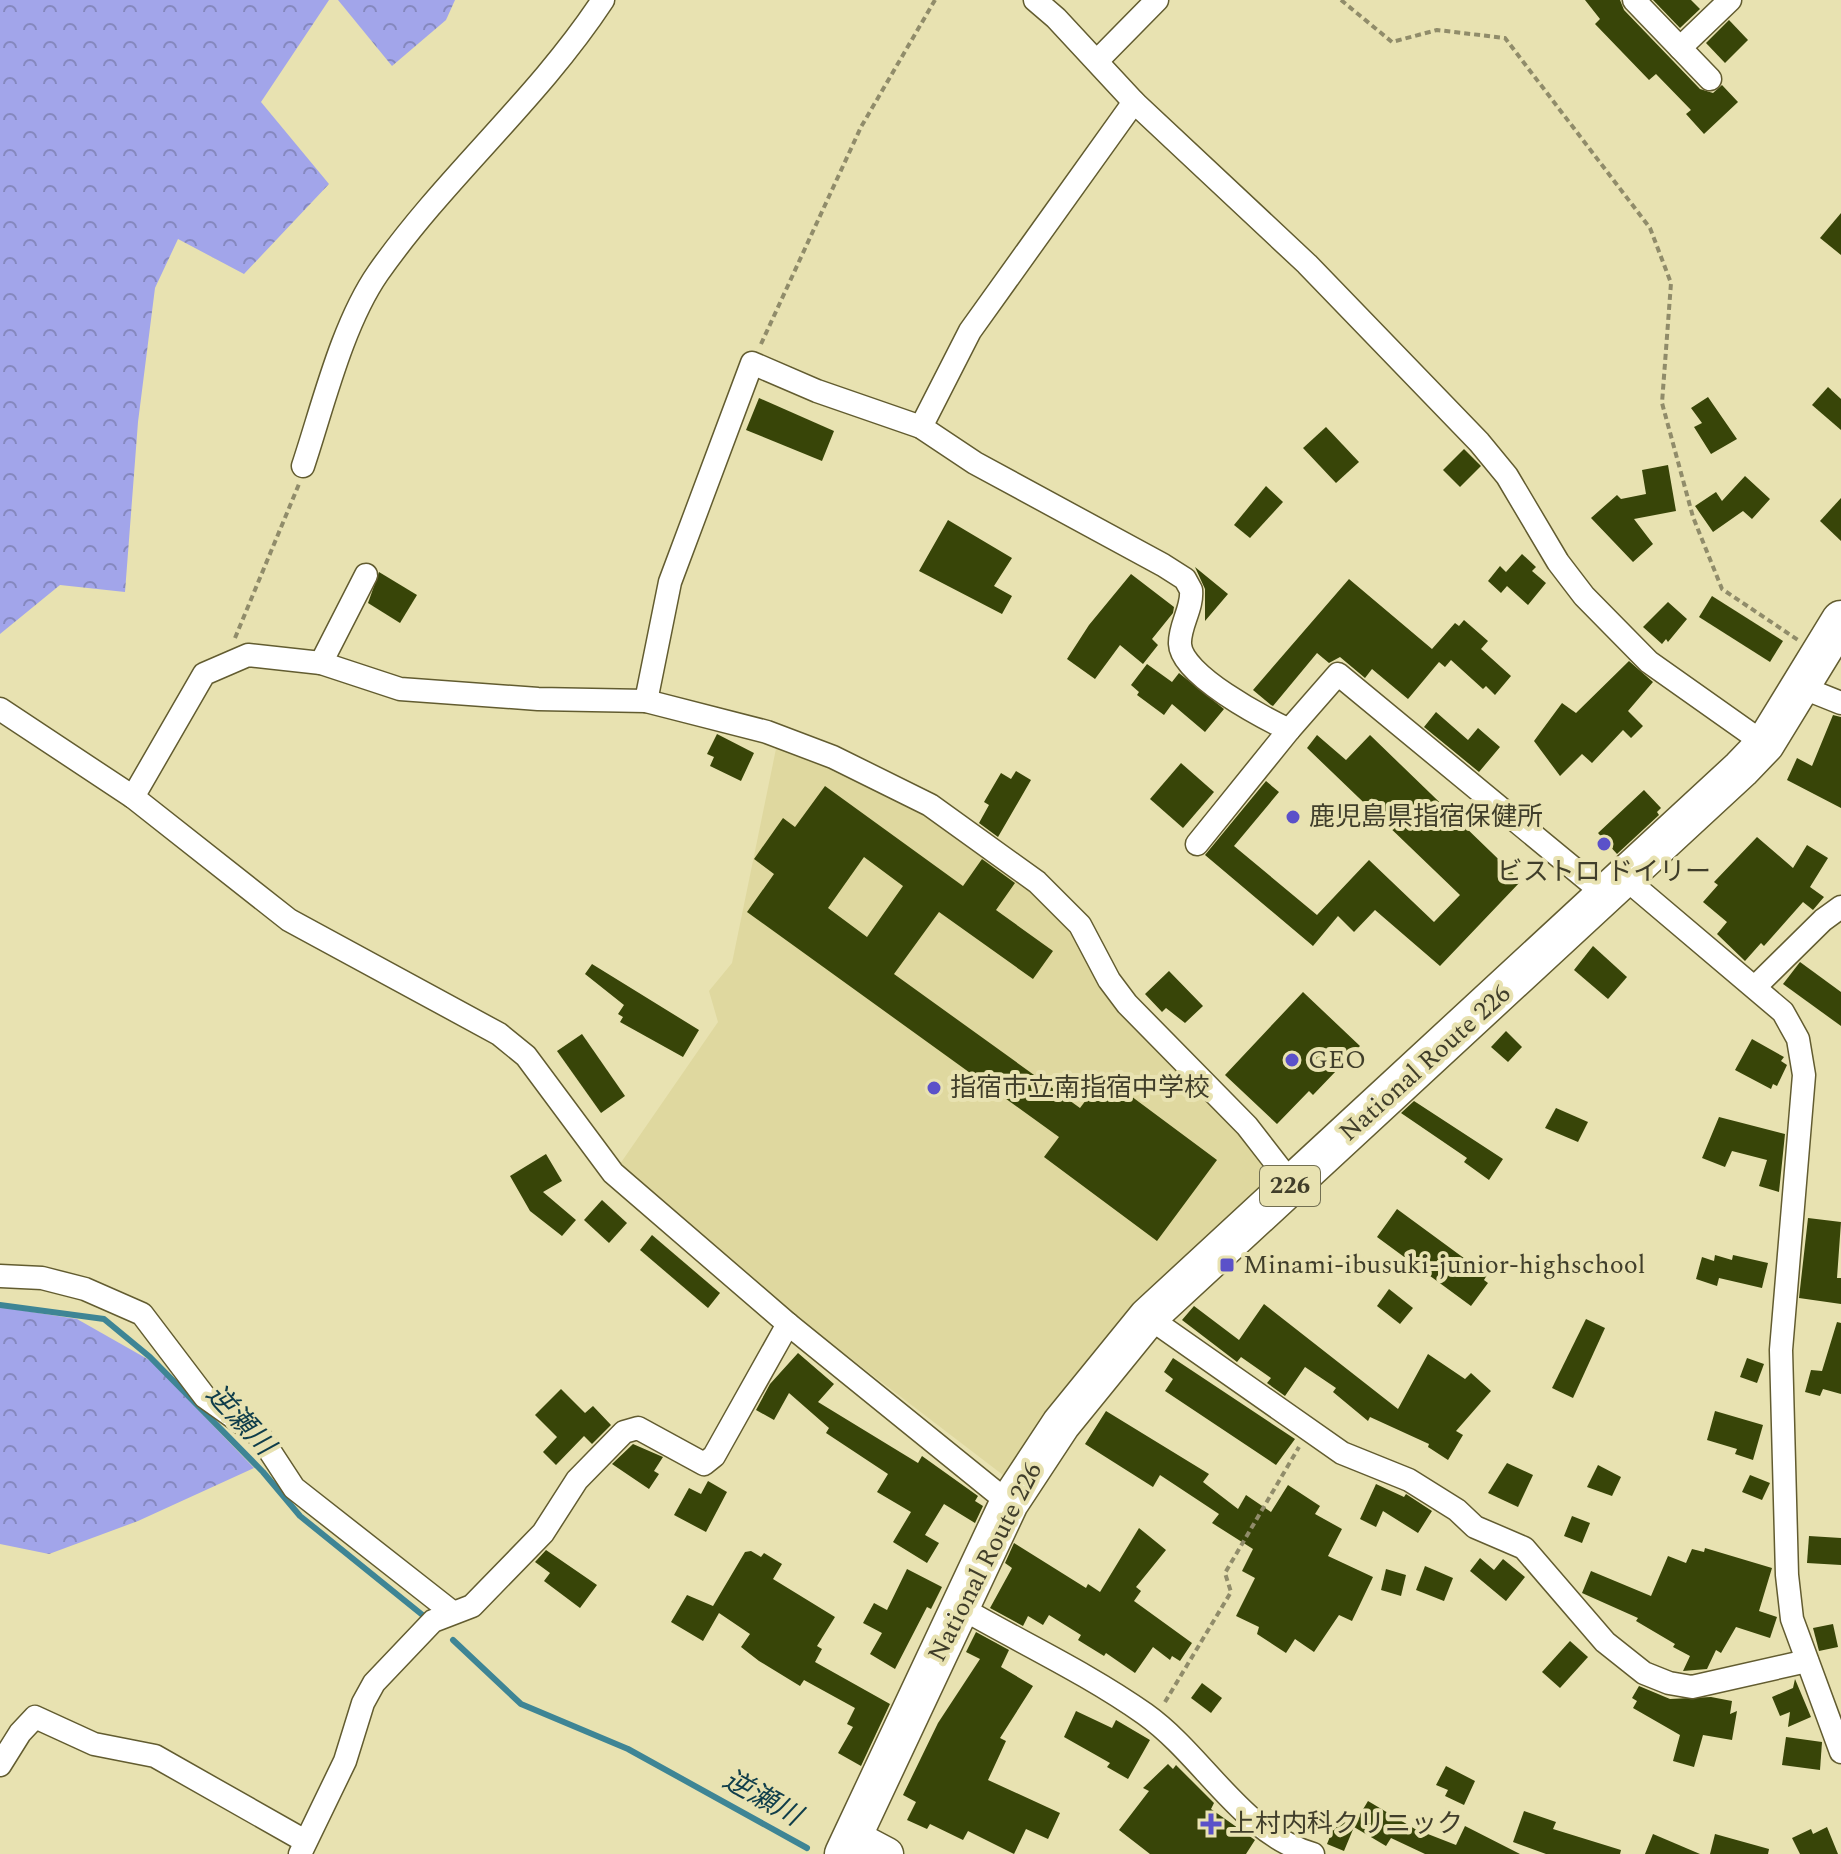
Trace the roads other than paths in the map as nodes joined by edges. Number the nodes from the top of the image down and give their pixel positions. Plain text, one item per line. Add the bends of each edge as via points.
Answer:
1 (603, 0) edge
2 (1035, 0) edge
3 (1157, 0) edge
4 (1634, 0) edge
5 (1730, 0) edge
6 (1680, 48) junction
7 (1097, 61) junction
8 (1710, 79) dead end
9 (1134, 102) junction
10 (921, 427) junction
11 (303, 466) road end
12 (366, 575) dead end
13 (1841, 620) edge
14 (321, 663) junction
15 (1801, 687) junction
16 (646, 701) junction
17 (1841, 703) edge
18 (0, 709) edge
19 (1289, 730) junction
20 (1765, 744) junction
21 (133, 797) junction
22 (1197, 844) dead end
23 (1616, 888) junction
24 (1841, 907) edge
25 (1755, 987) junction
26 (1292, 1184) junction
27 (0, 1276) edge
28 (1148, 1317) junction
29 (788, 1324) junction
30 (1009, 1503) junction
31 (958, 1606) junction
32 (452, 1612) junction
33 (1807, 1661) junction
34 (1841, 1752) edge
35 (0, 1765) edge
36 (848, 1845) edge
37 (303, 1847) edge
38 (887, 1854) edge
39 (1313, 1854) edge

1 - 11 street via 571,49 376,275 351,328
2 - 7 street
3 - 7 street
4 - 6 street
5 - 6 street
6 - 8 street
7 - 9 street
9 - 10 street via 970,331
9 - 20 street via 1307,264 1479,442 1507,476 1575,585 1649,662
10 - 16 street via 752,363 670,582
10 - 19 street via 975,463 1185,579 1192,596 1180,642 1188,663 1212,684
12 - 14 street
13 - 15 highway, National Route 226 / 226
14 - 16 street via 400,689
14 - 21 street via 248,655 204,674
15 - 17 street
15 - 20 highway, National Route 226 / 226
16 - 26 street via 767,732 833,757 930,805 1004,855 1076,919 1127,1004 1247,1126
18 - 21 street
19 - 22 street
19 - 23 street via 1338,674
20 - 23 highway, National Route 226 / 226
21 - 29 street via 289,920 499,1034 526,1056 613,1173
23 - 25 street
23 - 26 highway, National Route 226 / 226
24 - 25 street
25 - 33 street via 1793,1025 1804,1075 1781,1350 1787,1575 1792,1619
26 - 28 highway, National Route 226 / 226
27 - 32 street via 42,1278 85,1289 142,1314 205,1397 260,1436 294,1488
28 - 30 highway, National Route 226 / 226 via 1061,1424
28 - 33 street via 1342,1453 1409,1480 1475,1527 1524,1548 1605,1642 1644,1673 1692,1687
29 - 30 street
29 - 32 street via 714,1456 704,1464 638,1428 624,1432 577,1480 521,1557 472,1606
30 - 31 highway, National Route 226 / 226
31 - 36 highway, National Route 226 / 226
31 - 39 street via 1154,1721 1258,1826
32 - 37 street via 433,1621 374,1683 345,1761
33 - 34 street
35 - 37 street via 35,1717 94,1744 155,1756
36 - 38 main road

